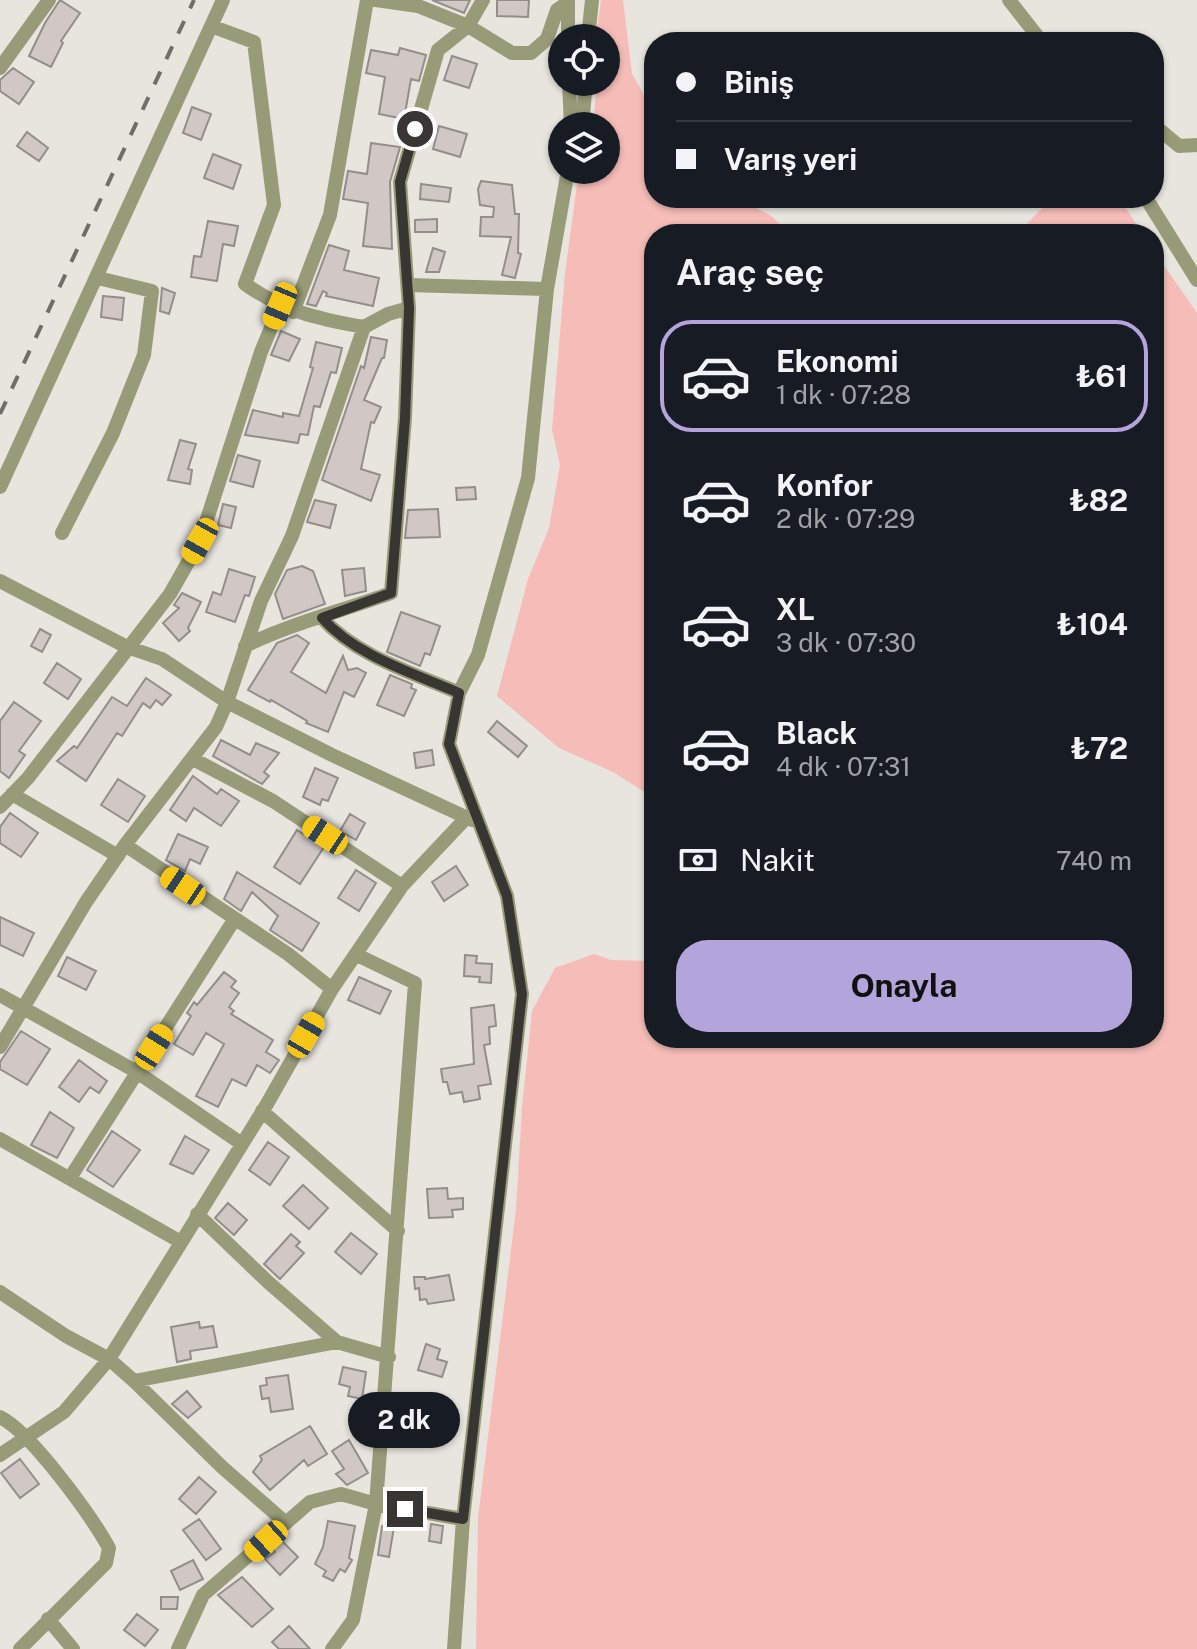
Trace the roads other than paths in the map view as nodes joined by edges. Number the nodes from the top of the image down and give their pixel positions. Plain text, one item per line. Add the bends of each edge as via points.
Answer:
1 (49, 0) edge
2 (223, 0) edge
3 (367, 0) edge
4 (376, 0) edge
5 (483, 0) edge
6 (592, 0) edge
7 (1009, 0) edge
8 (568, 2) edge
9 (568, 24) edge
10 (589, 24) edge
11 (211, 26) junction
12 (468, 26) junction
13 (1034, 32) edge
14 (0, 68) edge
15 (1164, 133) edge
16 (1197, 145) edge
17 (566, 184) edge
18 (1164, 227) edge
19 (98, 278) junction
20 (1197, 280) edge
21 (408, 285) junction
22 (547, 289) junction
23 (409, 308) junction
24 (287, 309) junction
25 (364, 327) junction
26 (0, 487) edge
27 (62, 533) dead end
28 (0, 581) edge
29 (322, 618) junction
30 (245, 646) junction
31 (127, 647) junction
32 (459, 693) junction
33 (227, 702) junction
34 (193, 759) junction
35 (12, 794) junction
36 (0, 807) edge
37 (473, 820) junction
38 (122, 851) junction
39 (402, 886) junction
40 (234, 920) junction
41 (357, 955) junction
42 (332, 989) junction
43 (0, 995) edge
44 (22, 1010) junction
45 (0, 1047) edge
46 (137, 1072) junction
47 (262, 1111) junction
48 (0, 1139) edge
49 (242, 1144) junction
50 (70, 1178) junction
51 (197, 1214) junction
52 (398, 1231) junction
53 (181, 1242) junction
54 (0, 1292) edge
55 (337, 1342) junction
56 (389, 1357) junction
57 (109, 1359) junction
58 (134, 1381) junction
59 (0, 1417) edge
60 (25, 1437) junction
61 (0, 1455) edge
62 (376, 1504) junction
63 (463, 1519) junction
64 (286, 1523) junction
65 (48, 1619) junction
66 (20, 1649) edge
67 (73, 1649) edge
68 (178, 1649) edge
69 (332, 1649) edge
70 (454, 1649) edge

1 - 14 street
2 - 11 street
3 - 24 street via 330,215
4 - 12 street via 418,6
5 - 12 street
6 - 10 street
7 - 13 street
8 - 9 street
8 - 12 street via 557,10 547,39 531,53 512,53
11 - 19 street
11 - 24 street via 254,42 274,205 245,284
12 - 21 street via 438,50 400,182
15 - 16 street via 1179,146
17 - 22 street
18 - 20 street
19 - 26 street
19 - 27 street via 152,291 144,355 113,433
21 - 22 street
21 - 23 street
22 - 32 street via 528,478 478,655
23 - 25 street
23 - 29 street via 391,593
24 - 25 street
24 - 31 street via 261,352 200,541 170,594
25 - 30 street via 292,536
28 - 31 street
29 - 30 street via 284,627
29 - 32 street via 337,635 377,657
30 - 33 street
31 - 33 street via 162,659
31 - 35 street
32 - 37 street via 449,744
33 - 34 street
33 - 37 street
34 - 38 street
34 - 39 street via 273,801
35 - 36 street
35 - 38 street
37 - 39 street
37 - 63 street via 507,896 522,994
38 - 40 street
38 - 44 street
39 - 41 street
40 - 42 street
40 - 46 street
41 - 42 street
41 - 52 street via 415,983
42 - 47 street
43 - 44 street
44 - 45 street
44 - 46 street
46 - 49 street
46 - 50 street
47 - 49 street
47 - 52 street
48 - 50 street
49 - 51 street
50 - 53 street
51 - 53 street
51 - 55 street
52 - 56 street
53 - 57 street
54 - 57 street
55 - 56 street
55 - 58 street
56 - 62 street
57 - 58 street
57 - 60 street via 64,1412
58 - 64 street
59 - 60 street
60 - 61 street
60 - 65 street via 109,1548 106,1563
62 - 63 street
62 - 64 street via 341,1494 310,1502
62 - 69 street via 353,1620
63 - 70 street
64 - 68 street via 203,1595
65 - 66 street
65 - 67 street

